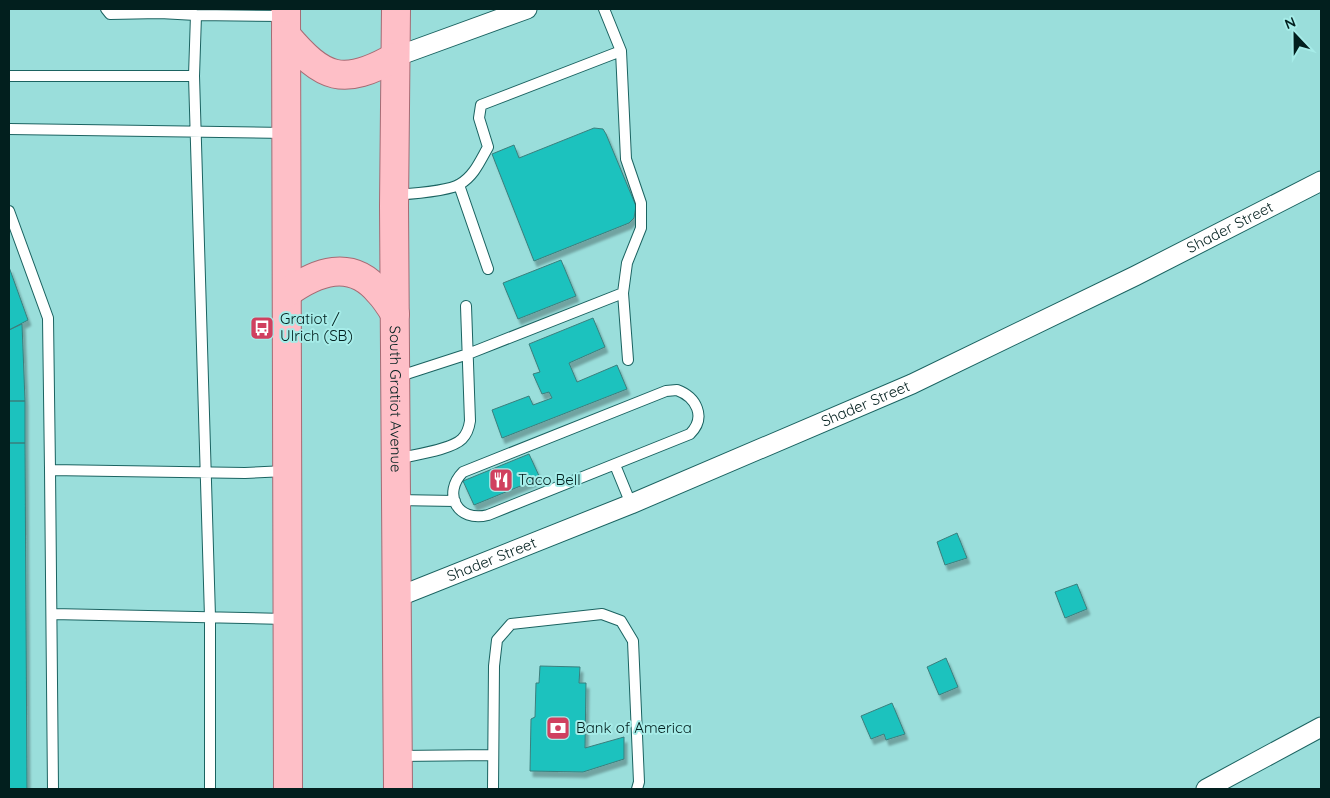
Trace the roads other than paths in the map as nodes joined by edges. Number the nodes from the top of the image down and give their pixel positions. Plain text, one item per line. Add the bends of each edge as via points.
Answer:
1 (106, 9) edge
2 (396, 9) edge
3 (526, 9) edge
4 (604, 9) edge
5 (196, 15) junction
6 (286, 20) edge
7 (621, 51) junction
8 (395, 56) junction
9 (9, 76) edge
10 (194, 76) junction
11 (9, 129) edge
12 (197, 133) junction
13 (286, 134) junction
14 (1321, 181) edge
15 (459, 185) junction
16 (394, 196) junction
17 (9, 211) edge
18 (488, 269) dead end
19 (286, 293) junction
20 (623, 293) junction
21 (466, 306) dead end
22 (395, 314) junction
23 (468, 354) junction
24 (628, 360) dead end
25 (395, 378) junction
26 (395, 459) junction
27 (615, 465) junction
28 (50, 470) junction
29 (287, 471) junction
30 (206, 472) junction
31 (395, 500) junction
32 (455, 501) junction
33 (631, 504) junction
34 (395, 598) junction
35 (52, 614) junction
36 (210, 617) junction
37 (287, 619) junction
38 (1321, 727) edge
39 (494, 755) junction
40 (397, 756) junction
41 (53, 789) edge
42 (210, 789) edge
43 (288, 789) edge
44 (398, 789) edge
45 (493, 789) edge
46 (637, 789) edge
47 (1206, 789) edge

1 - 5 lane via 110,14
2 - 8 main road, South Gratiot Avenue
3 - 8 street
4 - 7 lane
5 - 6 lane
5 - 10 lane
6 - 8 main road via 303,55 332,73 345,76 362,73
6 - 13 main road
7 - 15 lane via 481,105 479,118 488,147 476,170
7 - 20 lane via 626,158 641,203 641,228 627,263
8 - 16 main road, South Gratiot Avenue
9 - 10 lane
10 - 12 lane
11 - 12 lane
12 - 13 lane
12 - 30 lane
13 - 19 main road
14 - 33 street, Shader Street via 912,384
15 - 16 lane
15 - 18 lane
16 - 22 main road, South Gratiot Avenue
17 - 28 lane via 48,318
19 - 22 main road via 317,275 334,271 351,273 365,279 379,291
19 - 29 main road
20 - 23 lane
20 - 24 lane
21 - 23 lane
22 - 25 main road, South Gratiot Avenue
23 - 25 lane
23 - 26 lane via 468,432 452,445
25 - 26 main road, South Gratiot Avenue
26 - 31 main road, South Gratiot Avenue
27 - 32 lane via 478,518 465,515
27 - 32 lane via 690,434 699,419 693,399 686,393 666,390 463,472 453,487
27 - 33 lane
28 - 30 lane
28 - 35 lane
29 - 30 lane
29 - 37 main road
30 - 36 lane
31 - 32 lane
31 - 34 main road, South Gratiot Avenue
33 - 34 street, Shader Street
34 - 40 main road, South Gratiot Avenue
35 - 36 lane
35 - 41 lane
36 - 37 lane
36 - 42 lane
37 - 43 main road
38 - 47 street
39 - 40 lane
39 - 45 lane
39 - 46 lane via 497,640 511,624 602,614 622,621 633,641
40 - 44 main road, South Gratiot Avenue

